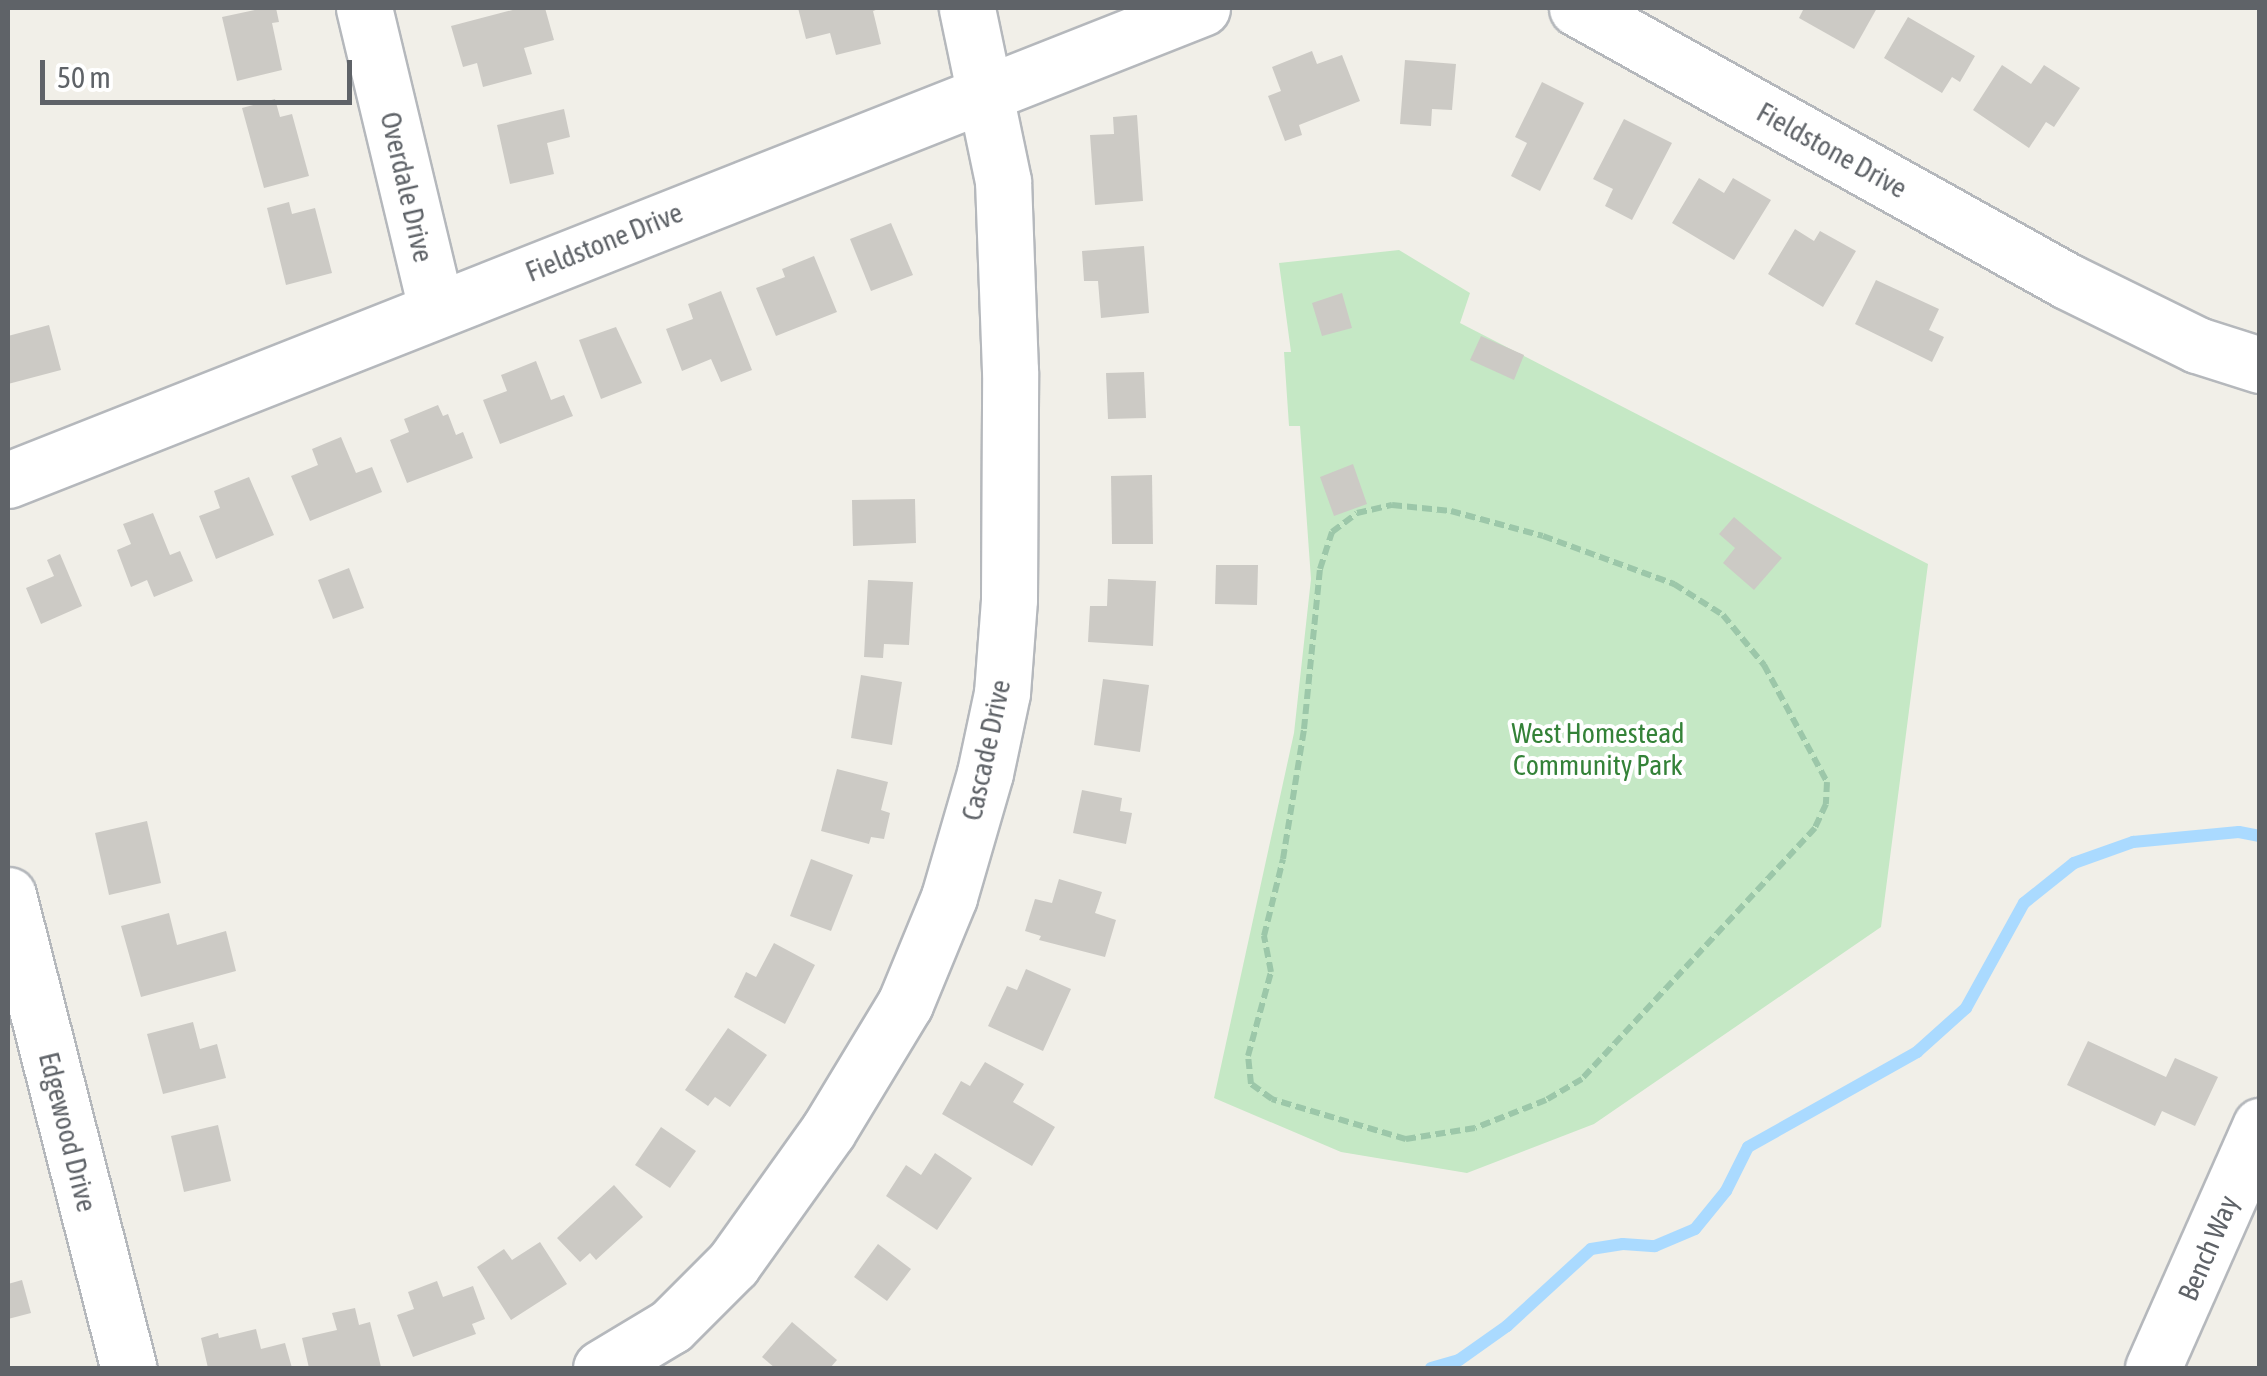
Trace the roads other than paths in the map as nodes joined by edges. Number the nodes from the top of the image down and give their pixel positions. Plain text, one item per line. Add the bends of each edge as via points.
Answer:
1 (364, 8) edge
2 (966, 8) edge
3 (1202, 8) edge
4 (1577, 8) edge
5 (983, 92) junction
6 (436, 308) junction
7 (2260, 365) edge
8 (8, 480) edge
9 (8, 895) edge
10 (2260, 1126) edge
11 (129, 1368) edge
12 (601, 1368) edge
13 (2153, 1368) edge

1 - 6 street, Overdale Drive
2 - 5 street, Cascade Drive
3 - 5 street, Fieldstone Drive
4 - 7 street, Fieldstone Drive via 2089,292 2196,345
5 - 6 street, Fieldstone Drive
5 - 12 street, Cascade Drive via 1003,181 1008,599 1002,693 950,896 906,1004 828,1131 733,1264 671,1326
6 - 8 street, Fieldstone Drive
9 - 11 street, Edgewood Drive
10 - 13 street, Bench Way

